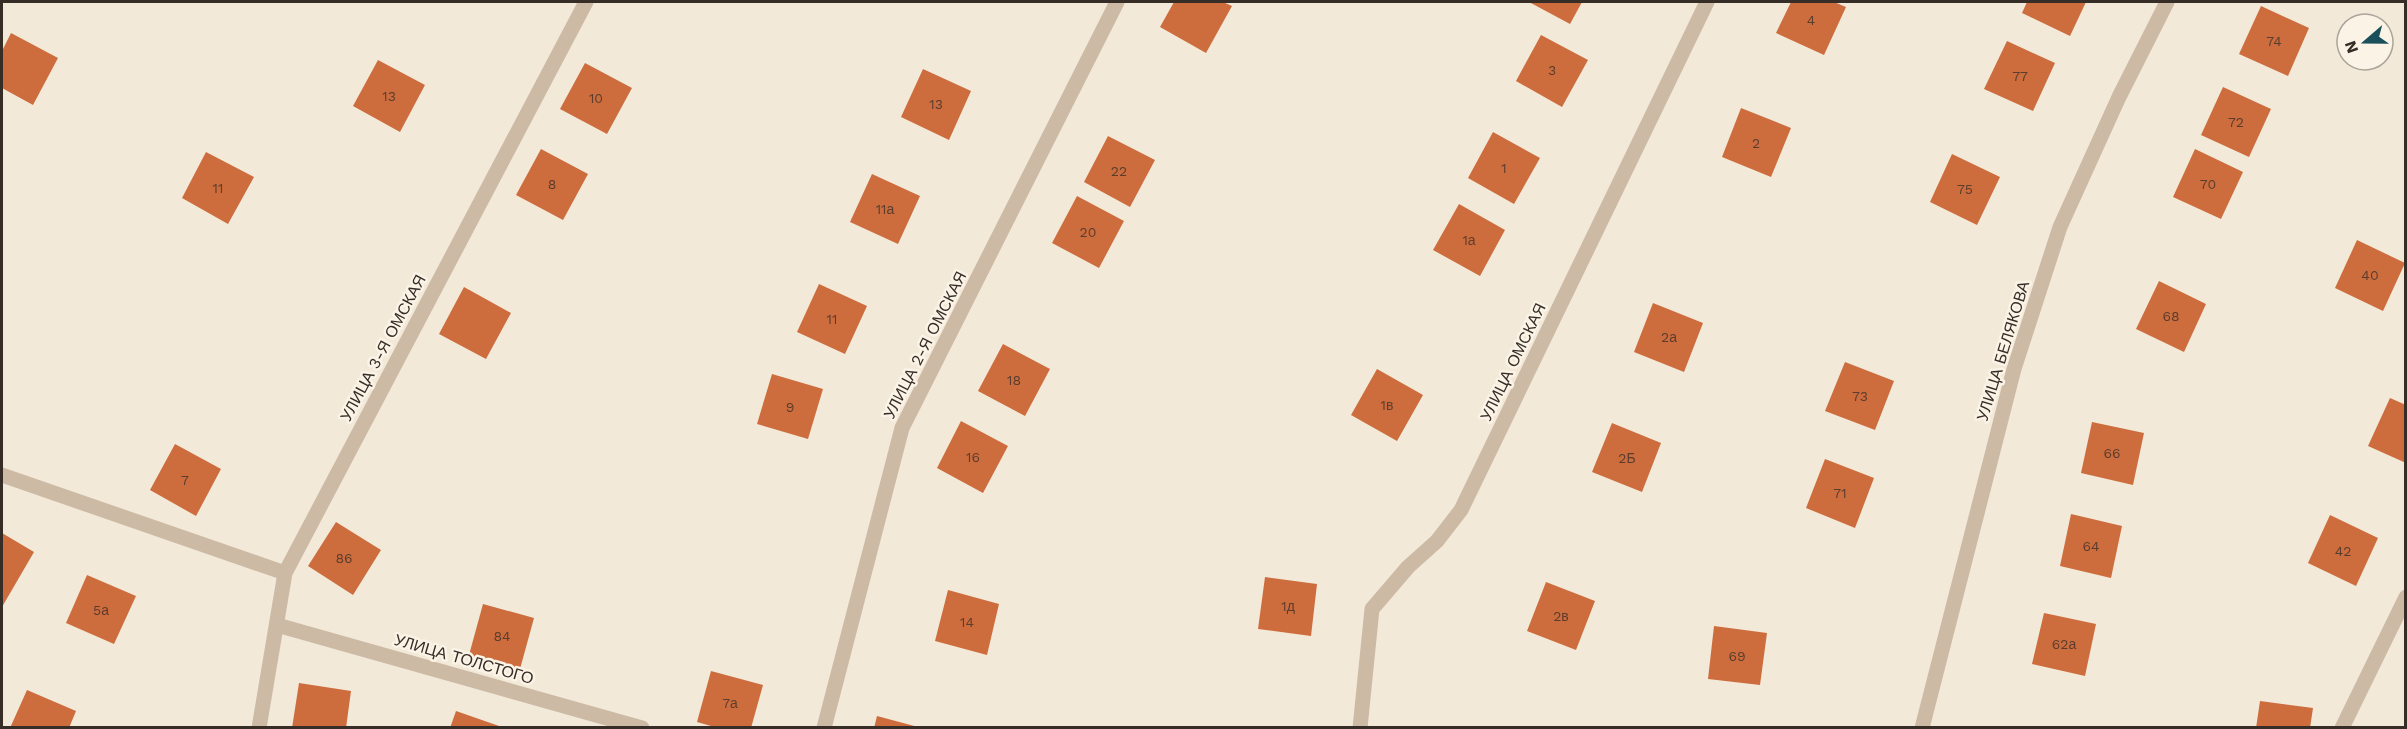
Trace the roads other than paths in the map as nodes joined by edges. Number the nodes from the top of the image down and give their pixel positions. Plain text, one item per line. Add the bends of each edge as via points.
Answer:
1 (586, 2) edge
2 (1117, 2) edge
3 (1707, 2) edge
4 (2167, 2) edge
5 (2, 475) edge
6 (285, 573) junction
7 (2406, 597) edge
8 (277, 625) junction
9 (259, 728) edge
10 (642, 728) edge
11 (824, 728) edge
12 (1360, 728) edge
13 (1922, 728) edge
14 (2342, 728) edge

1 - 6 street, УЛИЦА 3-Я ОМСКАЯ
2 - 11 street, УЛИЦА 2-Я ОМСКАЯ via 902,429
3 - 12 street, УЛИЦА ОМСКАЯ via 1461,510 1372,609
4 - 13 street, УЛИЦА БЕЛЯКОВА via 2060,227 2014,369
5 - 6 street
6 - 8 street, УЛИЦА 3-Я ОМСКАЯ
7 - 14 street
8 - 9 street, УЛИЦА 3-Я ОМСКАЯ
8 - 10 street, УЛИЦА ТОЛСТОГО

